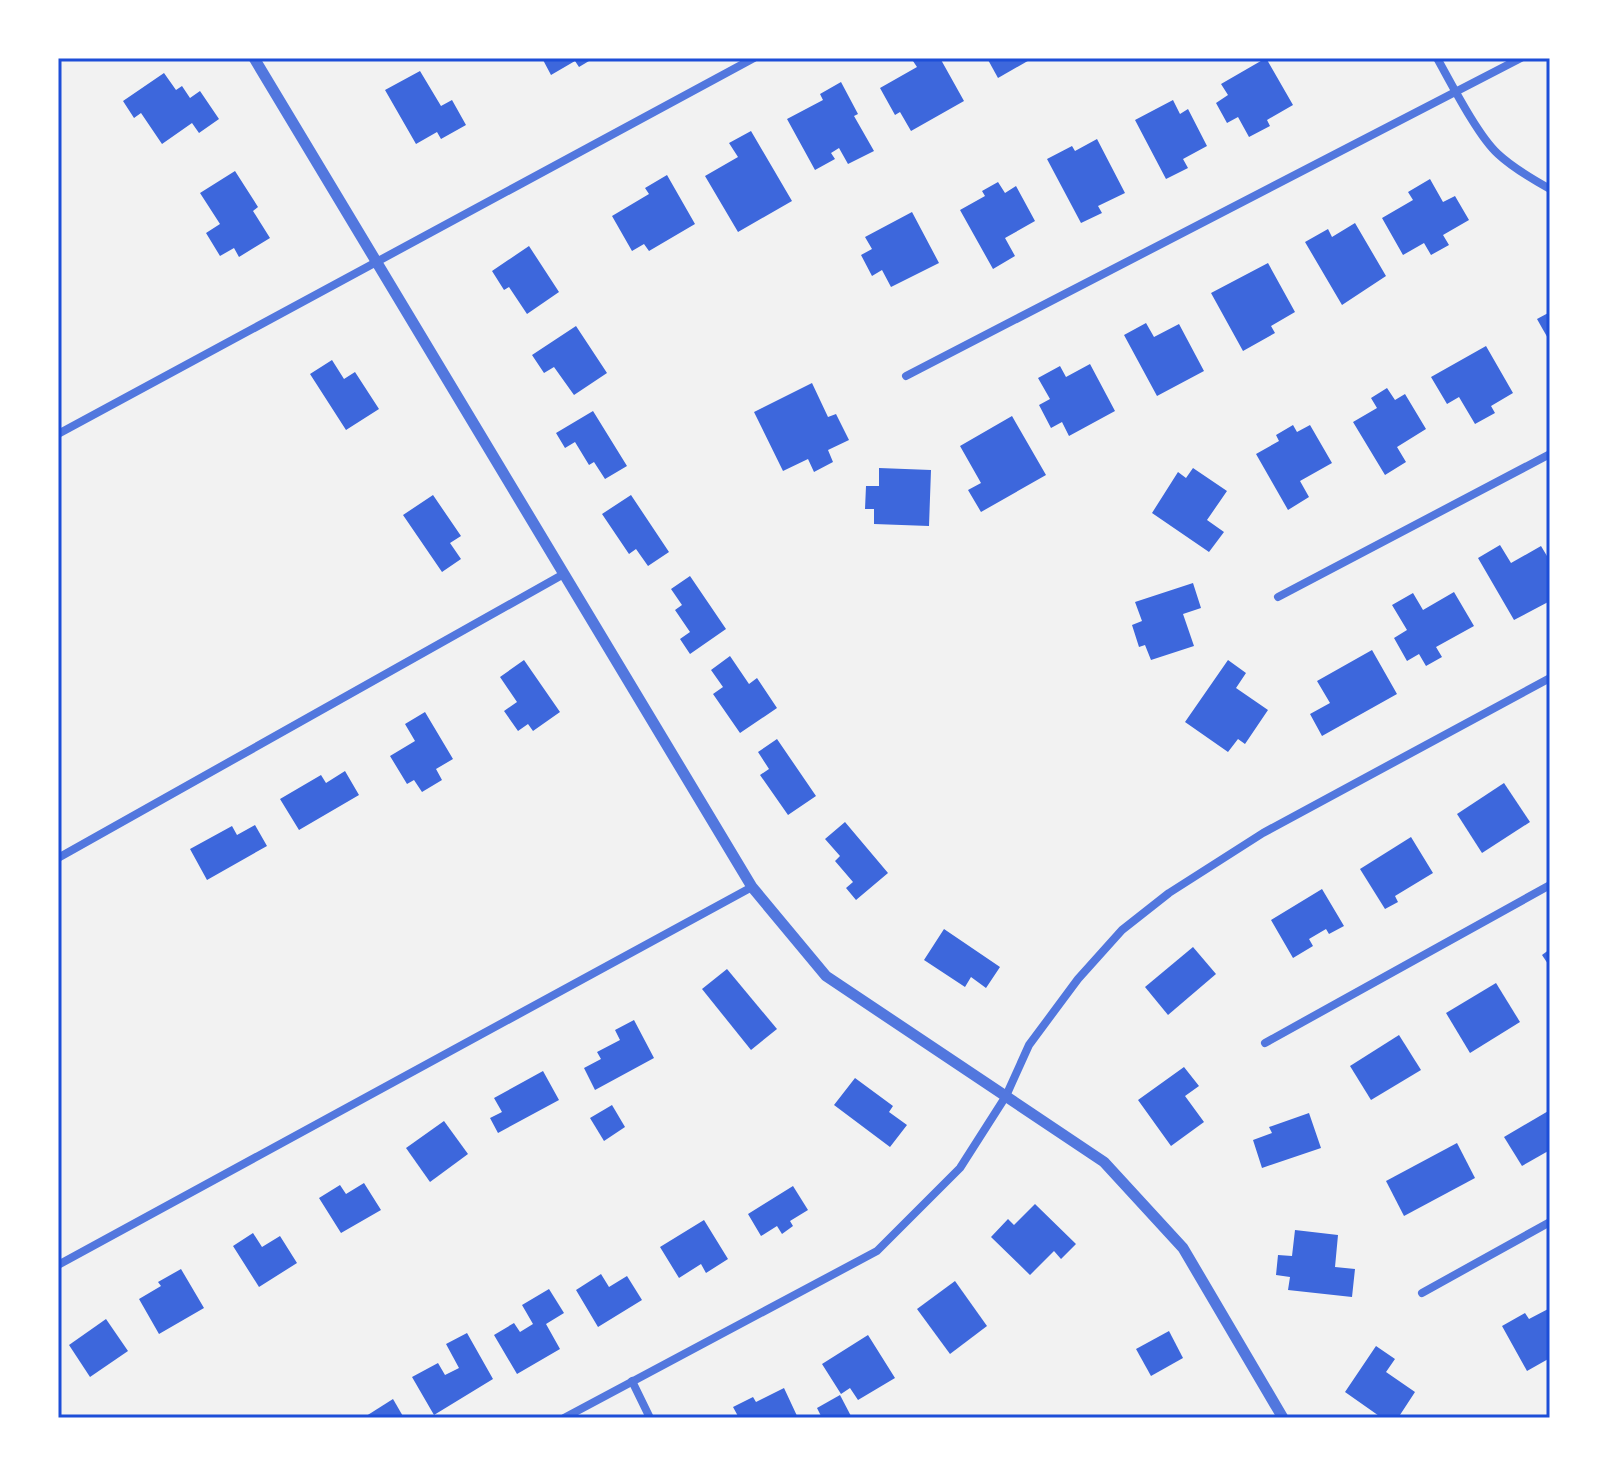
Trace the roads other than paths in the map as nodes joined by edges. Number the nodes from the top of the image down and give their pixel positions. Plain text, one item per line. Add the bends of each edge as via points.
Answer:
1 (254, 58) edge
2 (754, 58) edge
3 (1437, 58) edge
4 (1521, 58) edge
5 (1455, 91) junction
6 (1550, 189) edge
7 (377, 261) junction
8 (906, 376) dead end
9 (58, 434) edge
10 (1550, 454) edge
11 (562, 575) junction
12 (1278, 597) dead end
13 (1550, 678) edge
14 (58, 858) edge
15 (1550, 885) edge
16 (752, 887) junction
17 (1265, 1043) dead end
18 (1006, 1096) junction
19 (1550, 1222) edge
20 (58, 1265) edge
21 (1422, 1293) dead end
22 (632, 1381) junction
23 (564, 1418) edge
24 (650, 1418) edge
25 (1283, 1418) edge

1 - 7 street
2 - 7 street
3 - 5 street
4 - 5 street
5 - 6 street via 1495,152
5 - 8 street
7 - 9 street
7 - 11 street
10 - 12 street
11 - 14 street
11 - 16 street
13 - 18 street via 1263,833 1169,893 1122,930 1078,979 1029,1045
15 - 17 street
16 - 18 street via 826,976
16 - 20 street
18 - 22 street via 960,1168 877,1251
18 - 25 street via 1104,1162 1183,1248
19 - 21 street
22 - 23 street
22 - 24 street

